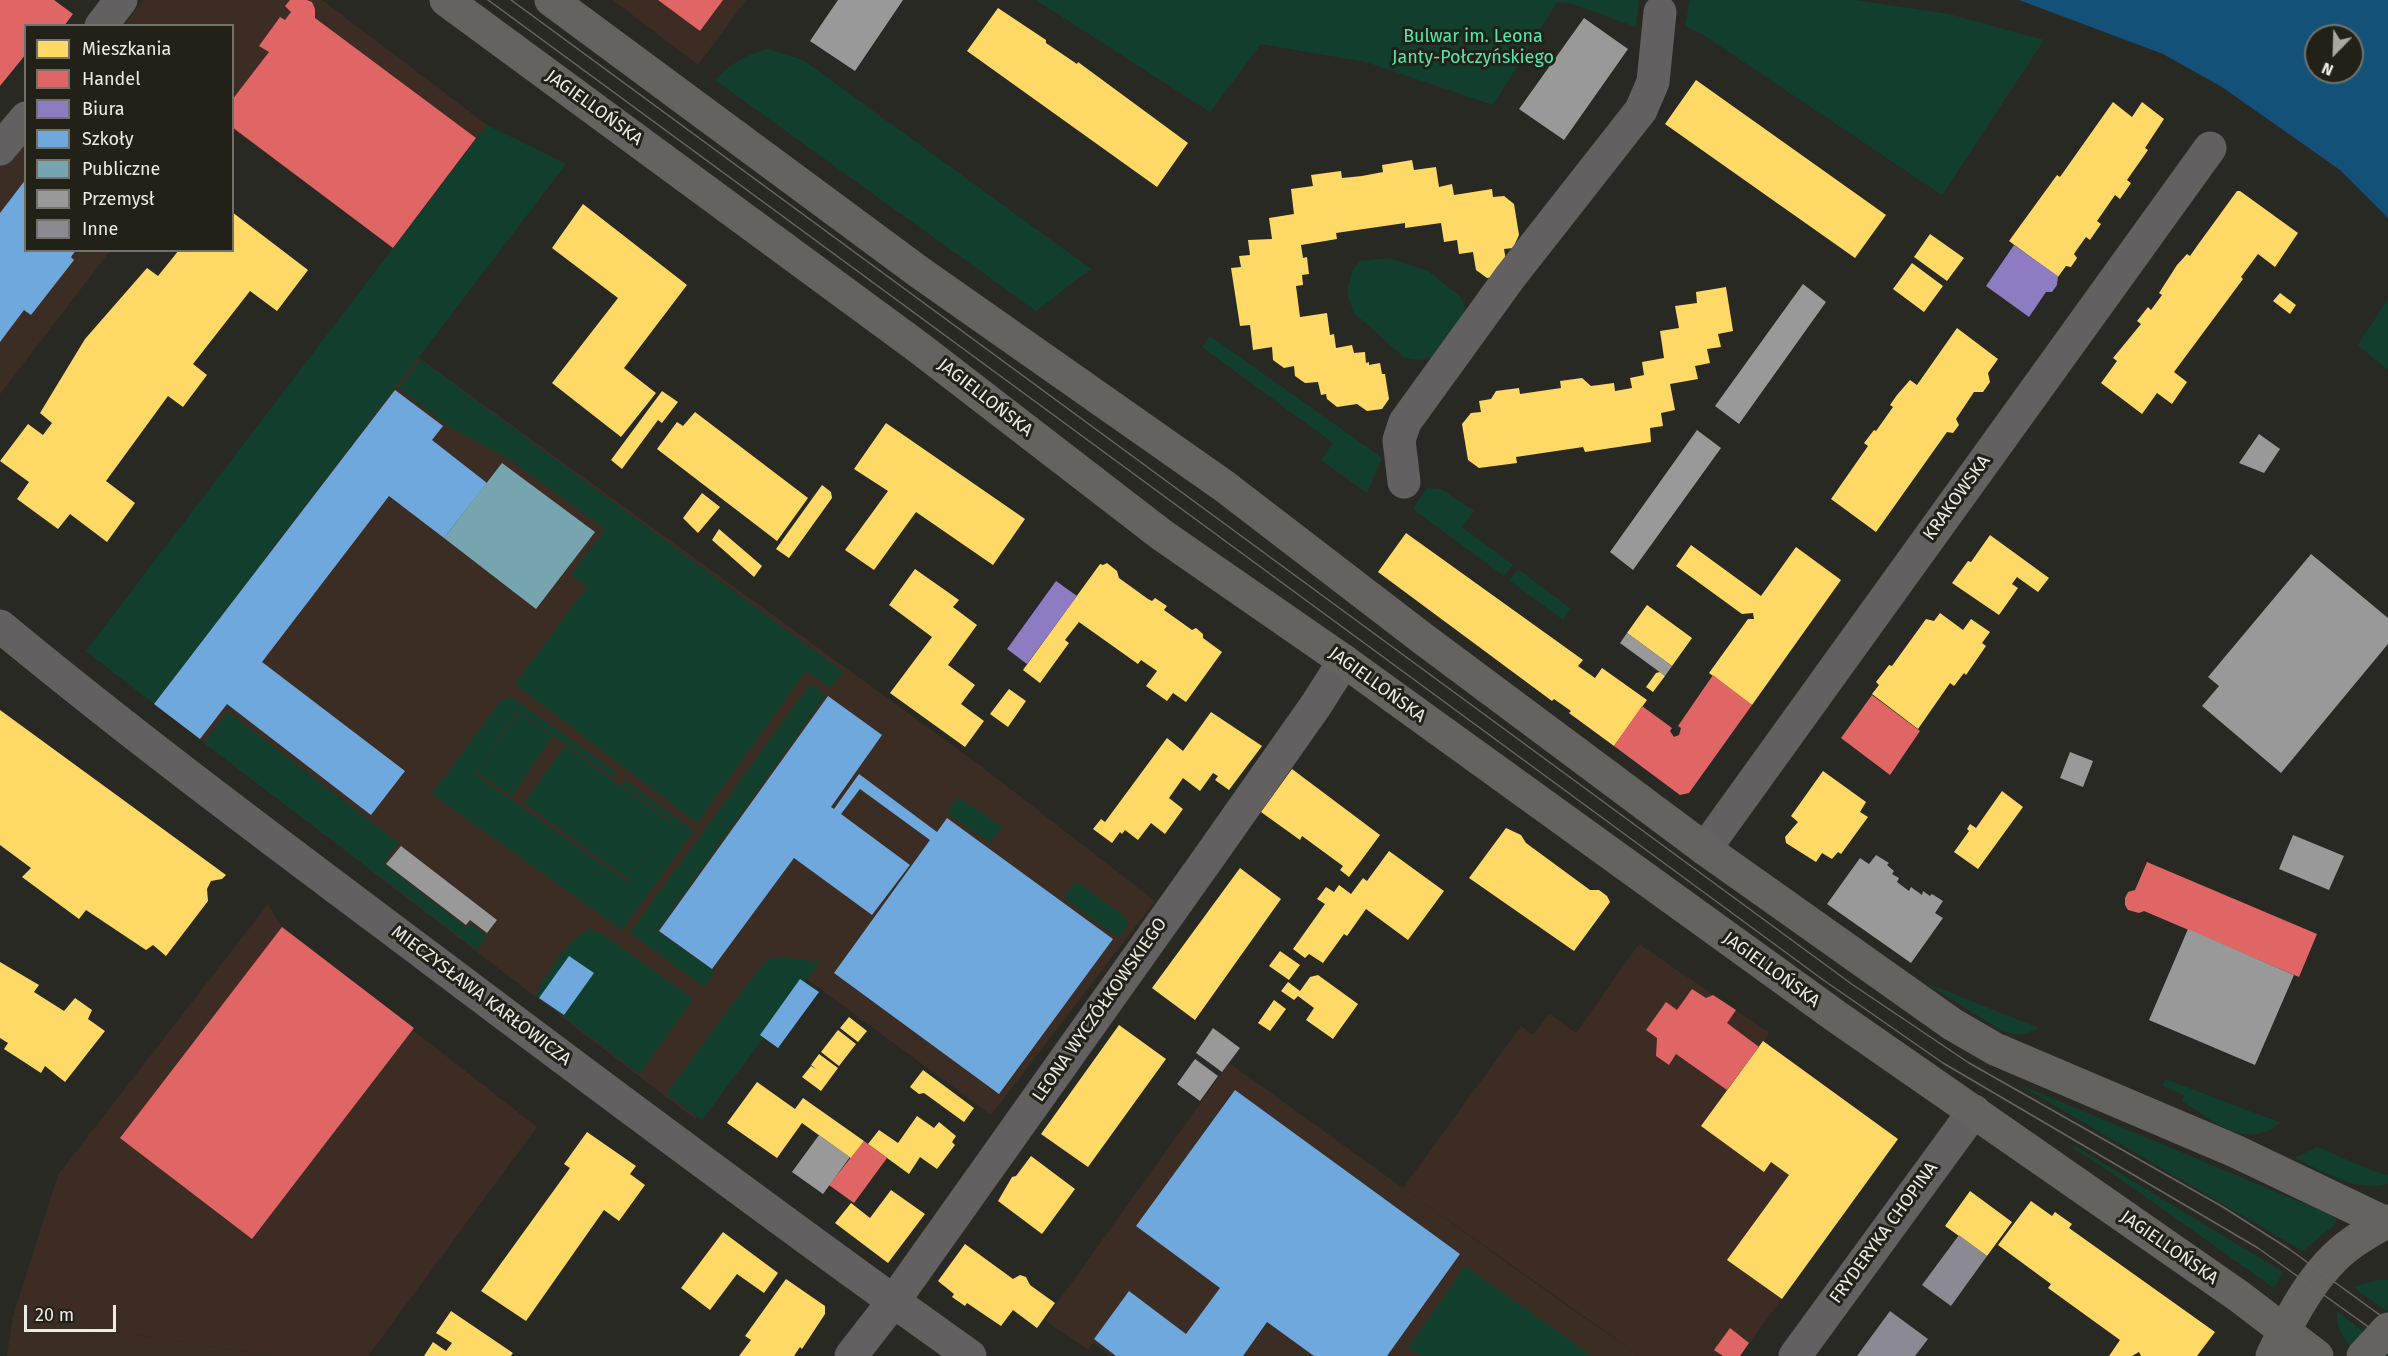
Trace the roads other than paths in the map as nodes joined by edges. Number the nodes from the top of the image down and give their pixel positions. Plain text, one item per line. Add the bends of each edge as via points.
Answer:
1 (121, 0) edge
2 (446, 0) edge
3 (551, 0) edge
4 (1660, 12) dead end
5 (103, 24) edge
6 (24, 120) edge
7 (2210, 148) dead end
8 (0, 149) edge
9 (1404, 482) dead end
10 (0, 626) edge
11 (1344, 661) junction
12 (1705, 849) junction
13 (1974, 1111) junction
14 (2387, 1223) edge
15 (893, 1302) junction
16 (2388, 1329) edge
17 (2278, 1343) edge
18 (851, 1356) edge
19 (970, 1356) edge
20 (1795, 1356) edge
21 (2317, 1356) edge
22 (2363, 1356) edge

1 - 5 street
2 - 11 main road, JAGIELLOŃSKA via 918,347 1140,519
3 - 12 main road via 919,272 1224,486
4 - 9 street via 1653,82 1641,110 1510,277 1405,422 1399,440
6 - 8 street
7 - 12 street, KRAKOWSKA
10 - 15 street, MIECZYSŁAWA KARŁOWICZA via 209,791
11 - 13 main road, JAGIELLOŃSKA via 1837,1017
11 - 15 street, LEONA WYCZÓŁKOWSKIEGO
12 - 14 main road via 1899,988 1995,1049 2235,1151
13 - 17 main road, JAGIELLOŃSKA
13 - 20 street, FRYDERYKA CHOPINA
14 - 17 main road via 2351,1243 2322,1272
15 - 18 street, LEONA WYCZÓŁKOWSKIEGO
15 - 19 street, MIECZYSŁAWA KARŁOWICZA
16 - 22 main road, bridge
17 - 21 main road, JAGIELLOŃSKA

